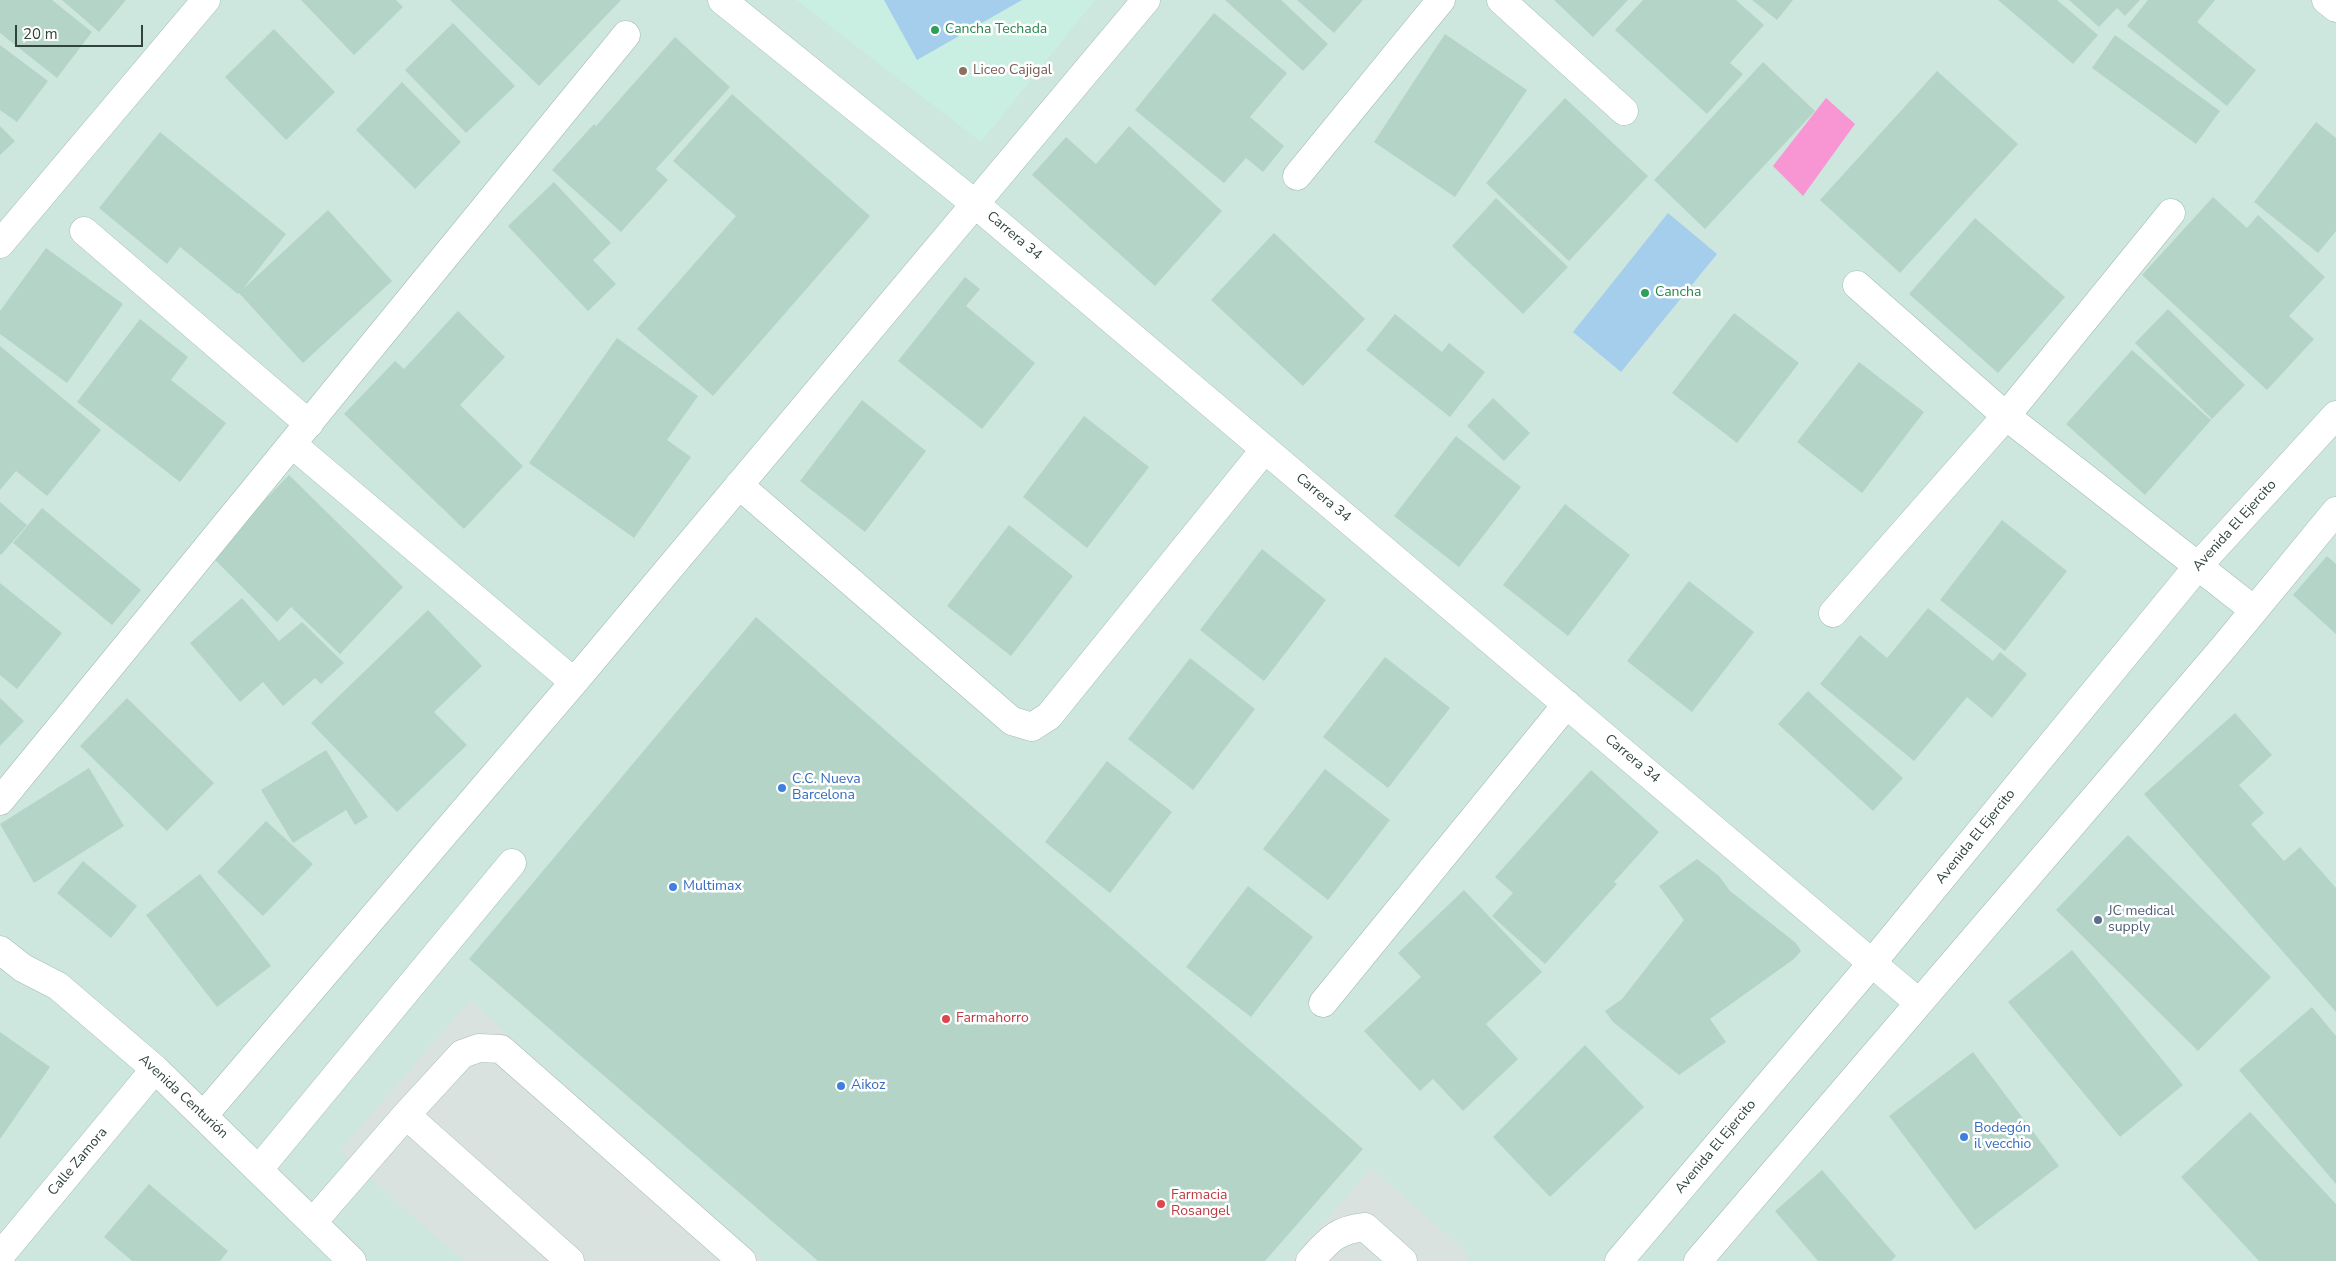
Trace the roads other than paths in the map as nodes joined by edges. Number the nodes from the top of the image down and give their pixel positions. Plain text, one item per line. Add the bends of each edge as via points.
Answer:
1 (206, 0) edge
2 (722, 0) edge
3 (1146, 0) edge
4 (1442, 0) edge
5 (1500, 0) edge
6 (2326, 0) edge
7 (2336, 8) edge
8 (626, 35) dead end
9 (1624, 111) dead end
10 (1297, 176) dead end
11 (974, 203) junction
12 (2171, 213) dead end
13 (84, 231) dead end
14 (0, 244) edge
15 (1857, 285) dead end
16 (2336, 415) edge
17 (2006, 416) junction
18 (300, 434) junction
19 (1265, 449) junction
20 (739, 485) junction
21 (2336, 512) edge
22 (2198, 566) junction
23 (2254, 610) junction
24 (1833, 613) dead end
25 (574, 682) junction
26 (1567, 704) junction
27 (0, 801) edge
28 (512, 863) dead end
29 (0, 950) edge
30 (1872, 963) junction
31 (12, 967) edge
32 (1918, 1002) junction
33 (1322, 1003) dead end
34 (155, 1069) junction
35 (204, 1115) junction
36 (406, 1115) junction
37 (259, 1168) junction
38 (313, 1222) junction
39 (0, 1256) edge
40 (352, 1261) edge
41 (570, 1261) edge
42 (742, 1261) edge
43 (1310, 1261) edge
44 (1402, 1261) edge
45 (1619, 1261) edge
46 (1698, 1261) edge

1 - 14 street
2 - 11 street, Carrera 34
3 - 11 street
4 - 10 street
5 - 9 street
6 - 7 street
8 - 18 street
11 - 19 street, Carrera 34
11 - 20 street
12 - 17 street
13 - 18 street
15 - 17 street
16 - 22 street, Avenida El Ejercito
17 - 22 street
17 - 24 street
18 - 25 street
18 - 27 street
19 - 20 street via 1049,716 1032,727 1012,721
19 - 26 street, Carrera 34
20 - 25 street
21 - 23 street
22 - 23 street
22 - 30 street, Avenida El Ejercito
23 - 32 street
25 - 35 street
26 - 30 street, Carrera 34
26 - 33 street
28 - 37 street
29 - 31 street, Avenida Centurión
30 - 32 street, Carrera 34
30 - 45 street, Avenida El Ejercito
31 - 34 street, Avenida Centurión via 58,986
32 - 46 street
34 - 35 street, Avenida Centurión
34 - 39 street, Calle Zamora
35 - 37 street, Avenida Centurión
36 - 38 street
36 - 41 street
36 - 42 street via 462,1054 479,1048 501,1049
37 - 38 street, Avenida Centurión
38 - 40 street, Avenida Centurión
43 - 44 street via 1331,1237 1349,1229 1365,1227

